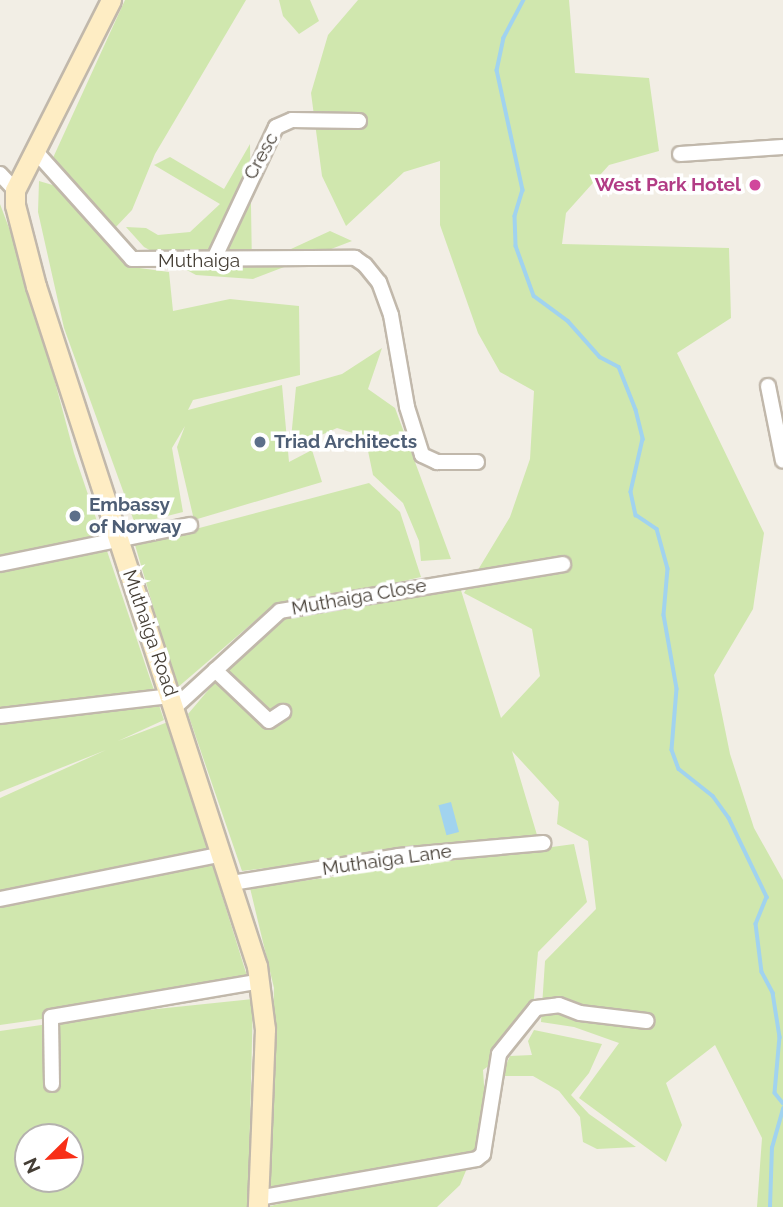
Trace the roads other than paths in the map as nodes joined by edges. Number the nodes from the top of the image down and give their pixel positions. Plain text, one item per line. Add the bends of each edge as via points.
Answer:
1 (111, 0) edge
2 (359, 121) dead end
3 (783, 147) edge
4 (37, 153) junction
5 (680, 154) dead end
6 (0, 174) edge
7 (15, 190) junction
8 (213, 261) junction
9 (768, 386) dead end
10 (783, 461) edge
11 (477, 462) dead end
12 (190, 525) dead end
13 (118, 539) junction
14 (0, 564) edge
15 (563, 564) dead end
16 (215, 670) junction
17 (173, 701) junction
18 (283, 712) dead end
19 (0, 716) edge
20 (543, 843) dead end
21 (222, 854) junction
22 (232, 883) junction
23 (0, 900) edge
24 (261, 981) junction
25 (647, 1021) dead end
26 (52, 1084) dead end
27 (258, 1203) edge

1 - 4 main road
2 - 8 street, Cresc via 292,120 276,127
3 - 5 street
4 - 7 main road
4 - 8 street, Muthaiga via 132,259
6 - 7 street
7 - 13 main road, Muthaiga Road via 18,224 36,286
8 - 11 street, Muthaiga via 355,258 365,265 379,282 391,315 407,407 422,455 437,462
9 - 10 street
12 - 13 street
13 - 14 street
13 - 17 main road, Muthaiga Road
15 - 16 street, Muthaiga Close via 280,611
16 - 17 street, Muthaiga Close
16 - 18 street via 269,721
17 - 19 street
17 - 21 main road, Muthaiga Road
20 - 22 street, Muthaiga Lane via 398,856
21 - 22 main road, Muthaiga Road
21 - 23 street
22 - 24 main road, Muthaiga Road
24 - 26 street via 51,1017
24 - 27 main road, Muthaiga Road via 265,1029
25 - 27 street via 580,1013 559,1005 536,1008 499,1054 483,1154 477,1159

